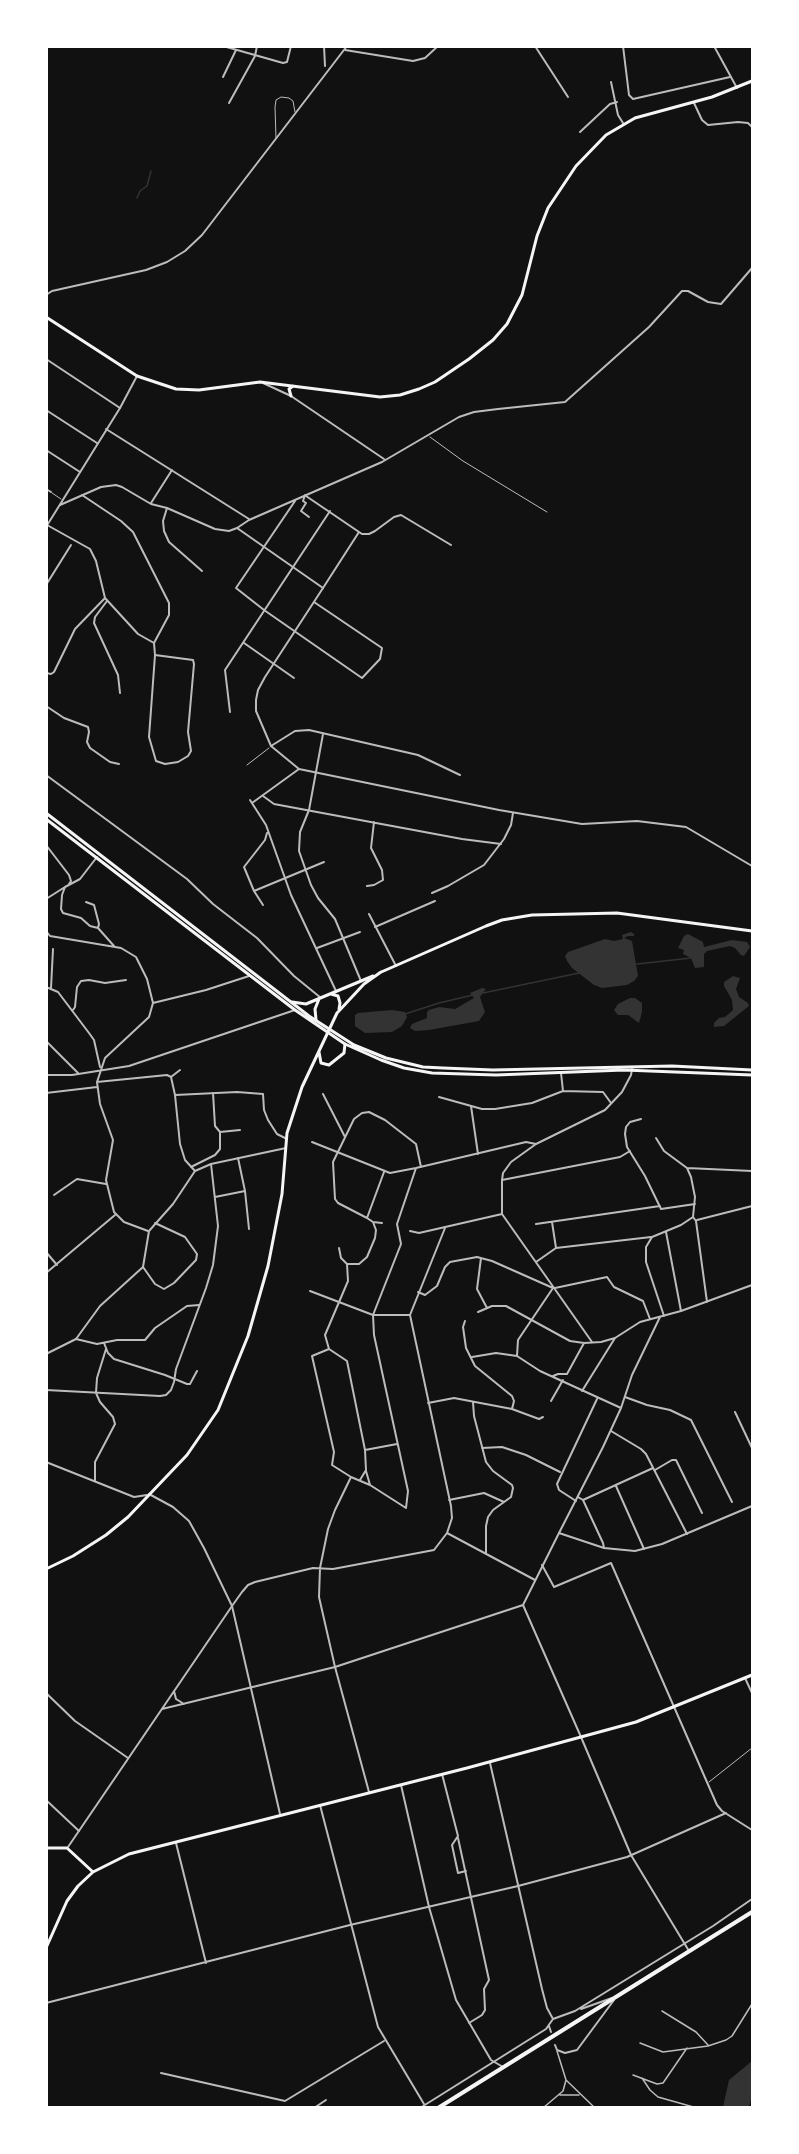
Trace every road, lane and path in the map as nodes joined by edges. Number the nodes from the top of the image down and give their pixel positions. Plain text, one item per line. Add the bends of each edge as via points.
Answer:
1 (223, 46) edge
2 (257, 46) edge
3 (291, 46) edge
4 (324, 46) edge
5 (347, 46) edge
6 (438, 46) edge
7 (535, 46) edge
8 (623, 46) edge
9 (714, 46) edge
10 (236, 50) junction
11 (345, 50) junction
12 (255, 56) junction
13 (325, 66) dead end
14 (730, 76) junction
15 (223, 77) dead end
16 (753, 81) edge
17 (611, 82) dead end
18 (737, 88) junction
19 (568, 97) dead end
20 (617, 102) junction
21 (694, 102) junction
22 (229, 103) dead end
23 (294, 117) junction
24 (623, 123) junction
25 (753, 127) edge
26 (580, 132) dead end
27 (276, 141) junction
28 (753, 268) edge
29 (46, 295) edge
30 (46, 317) edge
31 (46, 358) edge
32 (137, 376) junction
33 (260, 382) junction
34 (293, 386) junction
35 (291, 396) junction
36 (120, 408) junction
37 (46, 410) edge
38 (106, 429) junction
39 (429, 436) junction
40 (97, 443) junction
41 (46, 450) edge
42 (379, 457) junction
43 (383, 460) junction
44 (380, 462) junction
45 (172, 470) junction
46 (80, 472) junction
47 (46, 489) edge
48 (51, 492) joint
49 (82, 495) junction
50 (305, 495) junction
51 (63, 500) junction
52 (296, 500) junction
53 (151, 504) junction
54 (60, 505) junction
55 (167, 508) junction
56 (330, 511) junction
57 (547, 512) dead end
58 (309, 517) dead end
59 (249, 520) junction
60 (47, 526) edge
61 (237, 528) junction
62 (359, 532) junction
63 (72, 545) dead end
64 (451, 545) dead end
65 (263, 547) junction
66 (292, 567) junction
67 (202, 571) dead end
68 (46, 585) edge
69 (323, 588) junction
70 (106, 599) junction
71 (314, 602) junction
72 (264, 610) junction
73 (295, 632) junction
74 (154, 643) junction
75 (244, 644) junction
76 (155, 655) junction
77 (274, 664) junction
78 (46, 673) edge
79 (294, 678) dead end
80 (120, 693) dead end
81 (46, 706) edge
82 (230, 712) dead end
83 (323, 734) junction
84 (271, 746) junction
85 (119, 764) dead end
86 (247, 765) dead end
87 (299, 769) junction
88 (316, 773) junction
89 (46, 775) edge
90 (460, 775) dead end
91 (263, 796) junction
92 (309, 810) junction
93 (513, 812) junction
94 (46, 813) edge
95 (47, 820) edge
96 (374, 822) junction
97 (268, 830) junction
98 (501, 844) junction
99 (46, 845) edge
100 (97, 857) junction
101 (324, 862) dead end
102 (753, 866) edge
103 (306, 870) junction
104 (285, 879) junction
105 (69, 884) junction
106 (367, 886) dead end
107 (65, 887) junction
108 (254, 891) junction
109 (432, 893) dead end
110 (46, 899) edge
111 (435, 901) dead end
112 (86, 902) dead end
113 (263, 905) dead end
114 (369, 914) dead end
115 (375, 927) junction
116 (98, 928) junction
117 (46, 931) edge
118 (753, 931) edge
119 (360, 932) dead end
120 (344, 939) junction
121 (114, 946) junction
122 (316, 948) junction
123 (53, 949) dead end
124 (396, 966) junction
125 (381, 972) junction
126 (249, 976) junction
127 (126, 980) dead end
128 (361, 981) junction
129 (46, 987) edge
130 (51, 988) junction
131 (336, 991) junction
132 (329, 994) junction
133 (320, 998) junction
134 (291, 1002) junction
135 (153, 1003) junction
136 (73, 1010) junction
137 (295, 1010) junction
138 (337, 1013) junction
139 (316, 1020) junction
140 (328, 1031) junction
141 (46, 1041) edge
142 (345, 1044) junction
143 (319, 1049) junction
144 (632, 1068) junction
145 (101, 1070) junction
146 (180, 1070) dead end
147 (753, 1070) edge
148 (561, 1072) junction
149 (78, 1073) junction
150 (46, 1075) edge
151 (753, 1076) edge
152 (171, 1077) junction
153 (97, 1082) junction
154 (97, 1087) junction
155 (563, 1091) junction
156 (46, 1093) edge
157 (213, 1093) junction
158 (323, 1094) dead end
159 (175, 1095) junction
160 (439, 1096) dead end
161 (612, 1104) junction
162 (471, 1106) junction
163 (641, 1119) dead end
164 (240, 1130) dead end
165 (220, 1132) junction
166 (345, 1137) junction
167 (656, 1138) dead end
168 (286, 1139) junction
169 (312, 1142) dead end
170 (536, 1144) junction
171 (286, 1148) junction
172 (630, 1151) junction
173 (337, 1152) junction
174 (478, 1154) junction
175 (238, 1158) junction
176 (212, 1164) junction
177 (191, 1167) junction
178 (421, 1167) junction
179 (416, 1168) junction
180 (687, 1168) junction
181 (195, 1171) junction
182 (753, 1171) edge
183 (384, 1172) junction
184 (502, 1180) junction
185 (106, 1184) junction
186 (245, 1191) junction
187 (54, 1195) dead end
188 (216, 1197) junction
189 (695, 1204) junction
190 (753, 1206) edge
191 (661, 1208) junction
192 (502, 1214) junction
193 (115, 1215) junction
194 (693, 1217) junction
195 (366, 1218) junction
196 (696, 1221) junction
197 (373, 1222) junction
198 (552, 1222) junction
199 (155, 1223) junction
200 (382, 1223) dead end
201 (536, 1224) dead end
202 (445, 1228) junction
203 (249, 1229) dead end
204 (149, 1231) junction
205 (410, 1231) dead end
206 (666, 1232) junction
207 (652, 1237) junction
208 (339, 1248) dead end
209 (556, 1248) junction
210 (46, 1252) edge
211 (481, 1258) junction
212 (536, 1262) junction
213 (347, 1264) junction
214 (57, 1265) junction
215 (143, 1267) junction
216 (46, 1273) edge
217 (753, 1286) edge
218 (554, 1288) junction
219 (309, 1291) dead end
220 (418, 1292) junction
221 (706, 1302) junction
222 (338, 1303) junction
223 (199, 1305) junction
224 (487, 1308) junction
225 (681, 1311) junction
226 (478, 1312) dead end
227 (410, 1315) junction
228 (373, 1316) junction
229 (662, 1316) junction
230 (650, 1319) junction
231 (533, 1320) junction
232 (465, 1321) dead end
233 (615, 1338) junction
234 (76, 1339) junction
235 (592, 1342) junction
236 (104, 1343) junction
237 (584, 1343) junction
238 (106, 1349) junction
239 (329, 1349) junction
240 (46, 1354) edge
241 (517, 1356) junction
242 (471, 1358) junction
243 (198, 1371) dead end
244 (553, 1376) junction
245 (174, 1378) junction
246 (563, 1380) junction
247 (46, 1390) edge
248 (582, 1391) junction
249 (96, 1393) junction
250 (625, 1397) junction
251 (597, 1399) junction
252 (551, 1401) dead end
253 (473, 1402) junction
254 (428, 1403) junction
255 (621, 1408) junction
256 (512, 1409) junction
257 (735, 1412) dead end
258 (543, 1417) dead end
259 (611, 1431) junction
260 (397, 1444) junction
261 (753, 1448) edge
262 (482, 1449) junction
263 (365, 1450) junction
264 (46, 1462) edge
265 (654, 1469) junction
266 (366, 1470) junction
267 (561, 1473) junction
268 (351, 1478) junction
269 (95, 1481) junction
270 (359, 1481) junction
271 (370, 1485) junction
272 (616, 1486) junction
273 (149, 1494) junction
274 (578, 1497) junction
275 (449, 1500) junction
276 (583, 1500) junction
277 (576, 1501) junction
278 (504, 1502) junction
279 (732, 1502) dead end
280 (753, 1506) edge
281 (702, 1514) dead end
282 (447, 1533) junction
283 (559, 1533) junction
284 (687, 1534) junction
285 (604, 1548) junction
286 (644, 1549) junction
287 (486, 1554) junction
288 (542, 1565) junction
289 (320, 1568) junction
290 (46, 1569) edge
291 (535, 1580) junction
292 (523, 1605) junction
293 (232, 1606) junction
294 (335, 1667) junction
295 (753, 1675) edge
296 (745, 1678) junction
297 (251, 1688) junction
298 (174, 1690) junction
299 (46, 1693) edge
300 (753, 1694) edge
301 (184, 1704) junction
302 (674, 1707) junction
303 (162, 1709) junction
304 (581, 1737) junction
305 (753, 1748) edge
306 (128, 1758) junction
307 (490, 1762) junction
308 (442, 1774) junction
309 (707, 1783) junction
310 (400, 1785) junction
311 (369, 1792) junction
312 (46, 1800) edge
313 (320, 1805) junction
314 (726, 1813) junction
315 (280, 1815) junction
316 (753, 1830) edge
317 (80, 1831) junction
318 (458, 1838) junction
319 (176, 1842) junction
320 (46, 1848) edge
321 (67, 1848) junction
322 (631, 1855) junction
323 (466, 1871) junction
324 (93, 1872) junction
325 (518, 1886) junction
326 (471, 1897) junction
327 (753, 1899) edge
328 (429, 1907) junction
329 (753, 1912) edge
330 (350, 1925) junction
331 (684, 1944) junction
332 (46, 1948) edge
333 (689, 1951) junction
334 (206, 1963) junction
335 (618, 1996) junction
336 (46, 2003) edge
337 (753, 2004) edge
338 (575, 2011) junction
339 (662, 2011) dead end
340 (553, 2019) junction
341 (468, 2023) junction
342 (549, 2026) junction
343 (551, 2032) dead end
344 (385, 2041) junction
345 (640, 2043) dead end
346 (555, 2045) dead end
347 (708, 2046) junction
348 (687, 2048) junction
349 (557, 2050) junction
350 (493, 2062) junction
351 (503, 2068) junction
352 (161, 2073) dead end
353 (633, 2075) dead end
354 (642, 2077) junction
355 (566, 2080) junction
356 (559, 2095) junction
357 (581, 2096) junction
358 (326, 2100) dead end
359 (424, 2104) junction
360 (314, 2108) edge
361 (420, 2108) edge
362 (438, 2108) edge
363 (543, 2108) edge
364 (595, 2108) edge
365 (697, 2108) edge

1 - 10 street
2 - 12 street
3 - 12 street via 287,62
4 - 13 street
5 - 11 street
6 - 11 street via 425,58 413,61
7 - 19 street
8 - 14 street via 629,94 633,99
9 - 14 street
10 - 12 street
10 - 15 street
11 - 23 street
12 - 22 street
14 - 18 street
16 - 18 main road
17 - 20 street
18 - 21 main road
20 - 24 street
20 - 26 street
21 - 24 main road
21 - 25 street via 708,125 738,122
23 - 27 street
23 - 27 lane via 291,99 278,99
24 - 34 main road via 590,150 554,198 541,225 518,306 484,348 435,382 400,395 365,397
27 - 29 street via 202,235 176,257 144,271
28 - 39 street via 721,304 682,291 644,332 565,402 474,412
30 - 32 main road
31 - 36 street
32 - 33 main road via 191,390
32 - 36 street
33 - 34 main road
33 - 35 street
34 - 35 main road via 289,389
35 - 42 street
36 - 38 street
37 - 40 street
38 - 40 street
38 - 45 street
39 - 43 street
39 - 57 lane
40 - 46 street
41 - 46 street
42 - 43 street
42 - 44 street
43 - 44 street
44 - 50 street
45 - 53 street
45 - 59 street
46 - 51 street
47 - 48 street
48 - 51 lane
49 - 53 street via 116,485
49 - 54 street
49 - 74 street via 133,532 169,603 167,620
50 - 52 street
50 - 56 street
50 - 58 street via 301,511
51 - 54 street
52 - 59 street
52 - 65 street
53 - 55 street
54 - 60 street
55 - 61 street via 215,529
55 - 67 street via 163,521 169,542
56 - 62 street
56 - 66 street
59 - 61 street
60 - 70 street via 90,549
61 - 65 street
62 - 64 street via 369,534 401,515
62 - 69 street
63 - 68 street
65 - 66 street
65 - 72 street via 236,588
66 - 69 street
66 - 72 street
69 - 71 street
70 - 74 street via 138,634
70 - 78 street via 75,629 54,672
70 - 80 street via 94,623 118,675
71 - 73 street
71 - 73 street via 382,648 380,659 362,678
72 - 73 street
72 - 75 street
73 - 77 street
74 - 76 street
75 - 77 street
75 - 82 street via 225,670
76 - 76 street via 193,660 190,751 178,762 156,761 149,737
77 - 79 street
77 - 84 street via 256,700 256,711
81 - 85 street via 88,727 90,748
83 - 84 street via 295,731
83 - 88 street
83 - 90 street via 418,755
84 - 86 lane
84 - 87 street
87 - 88 street
87 - 91 street
88 - 92 street
88 - 93 street
89 - 133 street via 187,879
91 - 92 street via 274,804
91 - 97 street via 251,801
92 - 96 street
92 - 103 street via 298,842
93 - 98 street
93 - 102 street via 582,824 637,821 686,827
94 - 134 main road
95 - 100 main road
96 - 98 street
96 - 106 street via 371,848 383,880
97 - 104 street
97 - 108 street via 244,867
98 - 109 street via 479,870
99 - 105 street via 69,875
100 - 105 street via 80,879
100 - 126 main road
101 - 103 street
103 - 104 street
103 - 120 street
104 - 108 street
104 - 122 street
105 - 107 street
107 - 110 street
107 - 116 street via 63,913
108 - 113 street
111 - 115 street
112 - 116 street via 94,905
114 - 115 street
115 - 124 street
116 - 121 street
117 - 121 street via 50,936
118 - 124 main road via 617,913 532,915 502,920
119 - 120 street
120 - 122 street
120 - 128 street
121 - 135 street via 136,957
122 - 131 street
123 - 130 street
124 - 125 main road
125 - 128 main road
125 - 138 main road
126 - 135 street
126 - 137 main road
127 - 136 street via 81,981
128 - 131 main road
129 - 130 street
130 - 136 street
131 - 132 main road
132 - 133 main road
132 - 138 main road via 340,1000
133 - 134 main road via 306,1004
133 - 139 main road
134 - 139 main road
135 - 145 street via 149,1017 105,1058
136 - 145 street via 94,1040
137 - 140 main road
137 - 145 street via 129,1066
138 - 140 main road
139 - 140 main road
140 - 142 main road
140 - 143 main road
140 - 144 main road via 386,1058 423,1067
141 - 149 street
142 - 143 main road via 344,1053 329,1065 321,1063
142 - 148 main road via 417,1071 496,1075
143 - 168 main road
144 - 147 main road
144 - 148 main road
144 - 151 main road
144 - 161 street
145 - 149 street
145 - 153 street
146 - 152 street
148 - 155 street
149 - 150 street
152 - 153 street
152 - 159 street
153 - 154 street
154 - 156 street
154 - 185 street via 113,1140
155 - 161 street via 603,1092
155 - 162 street via 515,1107
157 - 159 street
157 - 165 street via 215,1126
157 - 168 street via 263,1094 268,1120 277,1134
158 - 166 street
159 - 177 street via 180,1144
160 - 162 street
161 - 170 street
162 - 174 street
163 - 172 street via 626,1127
164 - 165 street
165 - 177 street via 219,1152
166 - 173 street
166 - 178 street via 358,1116 376,1114 413,1141
167 - 180 street via 664,1151
168 - 171 main road
169 - 173 street
170 - 174 street via 526,1142
170 - 184 street via 511,1162
171 - 175 street
171 - 273 main road via 272,1250 232,1378 209,1425 187,1455
172 - 184 street via 620,1157
172 - 191 street
173 - 183 street
173 - 195 street via 333,1162 335,1199
174 - 178 street
175 - 176 street
175 - 186 street
176 - 181 street
176 - 188 street
177 - 181 street
178 - 179 street
179 - 183 street
179 - 228 street via 397,1224 400,1244
180 - 182 street
180 - 189 street
181 - 199 street
183 - 195 street
184 - 192 street
185 - 187 street via 77,1179
185 - 193 street
186 - 188 street
186 - 203 street
188 - 223 street via 215,1248
189 - 191 street
189 - 194 street
190 - 196 street
191 - 198 street
192 - 202 street
192 - 212 street
193 - 204 street
193 - 214 street
194 - 196 street
194 - 206 street
195 - 197 street
196 - 221 street
197 - 200 street
197 - 213 street via 375,1238 367,1257 359,1264
198 - 201 street
198 - 209 street
199 - 204 street
199 - 215 street via 185,1237 197,1254 196,1260 164,1289 155,1284
202 - 205 street
202 - 220 street
204 - 215 street
206 - 207 street
206 - 225 street
207 - 209 street
207 - 229 street via 646,1247 646,1262
208 - 213 street
209 - 212 street
210 - 214 street
211 - 218 street
211 - 220 street via 450,1262 437,1286 425,1295
211 - 224 street via 477,1289
212 - 218 street
213 - 222 street via 348,1281
214 - 216 street
215 - 234 street via 100,1306
217 - 221 street
218 - 230 street via 607,1277 614,1287 643,1301
218 - 231 street
218 - 235 street
219 - 222 street
220 - 227 street
221 - 225 street
222 - 228 street
222 - 239 street via 325,1335
223 - 236 street via 179,1311 145,1340
223 - 245 street
224 - 226 street
224 - 231 street via 506,1306
225 - 229 street
227 - 228 street
227 - 254 street
228 - 260 street
229 - 230 street
229 - 250 street
230 - 233 street
231 - 237 street via 563,1338
231 - 241 street via 518,1340
232 - 242 street via 465,1345
233 - 235 street
233 - 248 street
234 - 236 street
234 - 240 street
235 - 237 street
236 - 238 street
237 - 244 street via 567,1374
238 - 245 street via 114,1359
238 - 249 street
239 - 263 street via 347,1361
239 - 268 street via 312,1356 334,1452 332,1465
241 - 242 street via 496,1353
241 - 244 street
242 - 256 street via 477,1369 512,1396
243 - 245 street via 189,1384
244 - 246 street
245 - 249 street via 171,1390 163,1396
246 - 248 street
246 - 252 street
247 - 249 street
248 - 251 street
249 - 269 street via 115,1424 95,1462
250 - 255 street
250 - 279 street via 691,1420
251 - 255 street
251 - 267 street
253 - 254 street via 454,1398
253 - 256 street
253 - 262 street
254 - 275 street
255 - 259 street
256 - 258 street
257 - 261 street
259 - 265 street via 641,1449
259 - 274 street
260 - 263 street
260 - 271 street via 408,1491 406,1508
262 - 267 street via 502,1447
262 - 278 street via 489,1467 512,1485 511,1497
263 - 266 street
264 - 269 street
265 - 272 street
265 - 281 street via 676,1460
265 - 284 street
266 - 270 street
266 - 271 street
267 - 277 street via 557,1487
268 - 270 street
268 - 289 street via 328,1529
269 - 273 street via 134,1497
270 - 271 street
272 - 276 street
272 - 286 street
273 - 290 main road via 106,1535
273 - 293 street via 189,1521
274 - 276 street
274 - 277 street
275 - 278 street via 484,1493
275 - 282 street via 452,1518
276 - 285 street
277 - 283 street
278 - 287 street via 488,1516
280 - 284 street
282 - 287 street
282 - 289 street via 434,1550 333,1569
283 - 285 street
283 - 288 street
284 - 286 street
285 - 286 street
287 - 291 street
288 - 291 street
288 - 302 street via 554,1587 611,1563
289 - 293 street via 248,1585
289 - 294 street via 319,1597
291 - 292 street
292 - 294 street
292 - 304 street
293 - 297 street
293 - 298 street
294 - 297 street
294 - 311 street
295 - 296 main road
296 - 300 street
296 - 302 main road
297 - 301 street
297 - 315 street
298 - 301 street via 176,1699
298 - 303 street
299 - 306 street via 75,1721
301 - 303 street
302 - 304 main road
302 - 309 street
303 - 306 street
304 - 307 main road
304 - 322 street
305 - 309 lane
306 - 317 street
307 - 308 main road
307 - 325 street
308 - 310 main road
308 - 318 street
309 - 314 street via 719,1808
310 - 311 main road
310 - 328 street
311 - 313 main road
312 - 317 street
313 - 315 main road
313 - 330 street
314 - 316 street
314 - 322 street
315 - 319 main road
317 - 321 street
318 - 323 street
318 - 323 street via 452,1845 458,1873
319 - 324 main road via 129,1854
319 - 334 street
320 - 321 main road
321 - 324 main road
322 - 325 street
322 - 331 street
323 - 326 street
324 - 332 main road via 67,1901
325 - 326 street
325 - 340 street via 547,2008
326 - 328 street
326 - 341 street via 489,1980 484,1989 485,2010
327 - 331 street
328 - 330 street
328 - 341 street via 448,1978
329 - 333 highway
330 - 334 street
330 - 344 street
331 - 333 street
331 - 338 street
333 - 335 highway
334 - 336 street
335 - 338 street
335 - 349 street via 577,2050
335 - 351 highway
337 - 347 street via 732,2036
338 - 340 street
339 - 347 street via 696,2032
340 - 342 street
341 - 350 street
342 - 343 street
342 - 350 street
344 - 352 street via 285,2101
344 - 359 street
345 - 348 street via 663,2052
346 - 349 street
347 - 348 street
348 - 354 street via 663,2082 657,2084
349 - 355 street
350 - 351 street
350 - 359 street
351 - 362 highway
353 - 354 street
354 - 365 street via 658,2097
355 - 356 street
355 - 357 street
356 - 357 street
356 - 363 street
357 - 364 street
358 - 360 street
359 - 361 street

